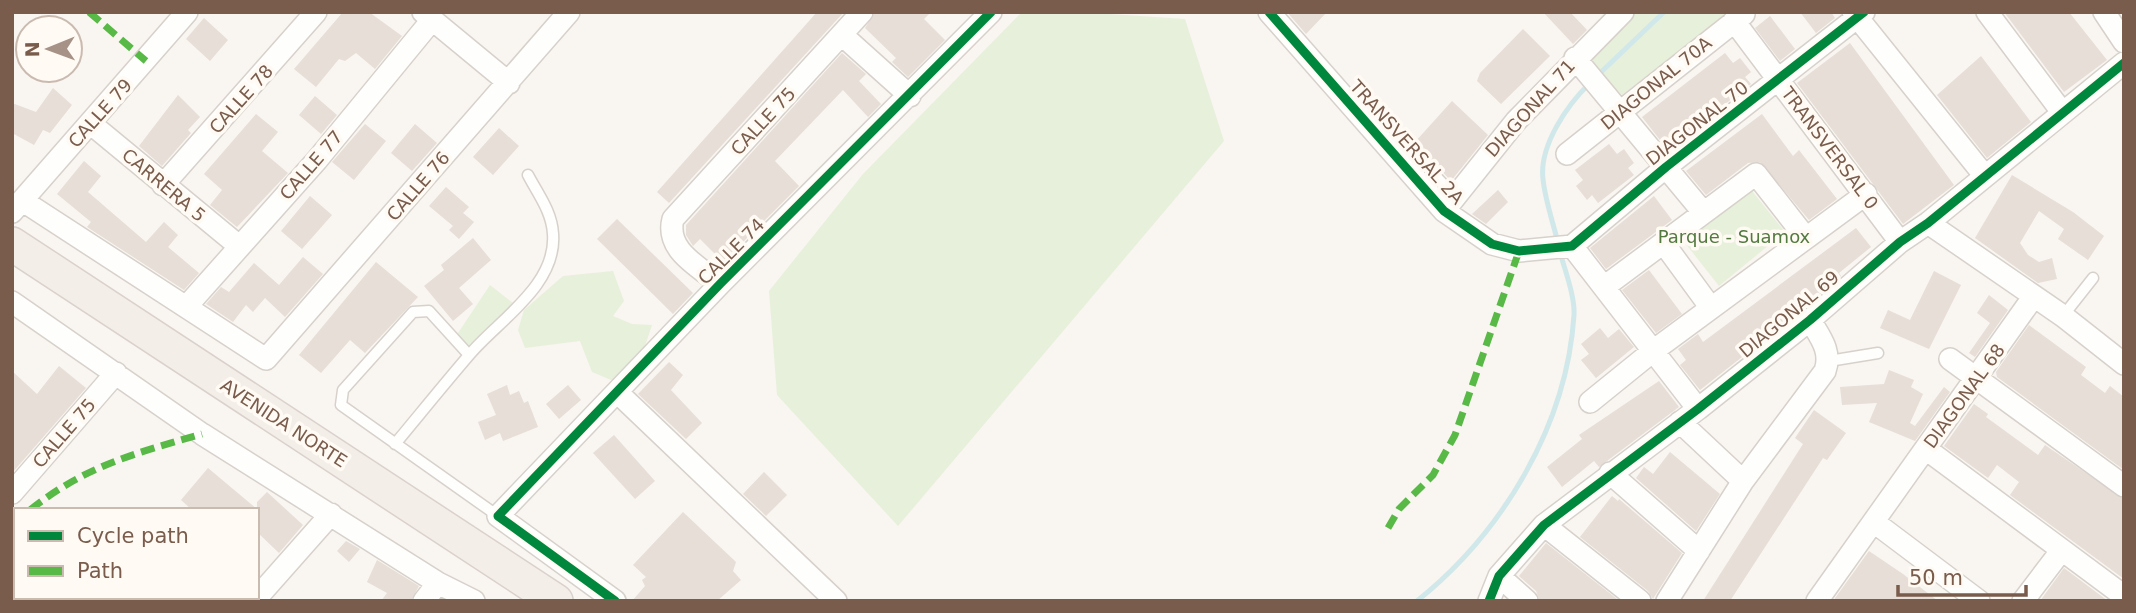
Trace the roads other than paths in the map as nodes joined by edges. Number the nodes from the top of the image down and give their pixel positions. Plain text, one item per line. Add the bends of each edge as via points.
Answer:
1 (187, 12) edge
2 (316, 12) edge
3 (569, 12) edge
4 (862, 12) edge
5 (991, 12) edge
6 (1269, 12) edge
7 (1623, 12) edge
8 (1987, 12) edge
9 (2104, 12) edge
10 (1858, 14) edge
11 (427, 16) edge
12 (1740, 16) edge
13 (842, 36) junction
14 (2124, 42) edge
15 (2124, 63) edge
16 (1580, 64) junction
17 (1779, 79) junction
18 (509, 83) junction
19 (909, 96) junction
20 (1613, 104) junction
21 (2062, 112) junction
22 (90, 123) junction
23 (1567, 154) dead end
24 (1666, 167) junction
25 (528, 175) dead end
26 (1984, 175) junction
27 (163, 185) junction
28 (1866, 194) junction
29 (1450, 204) junction
30 (18, 206) edge
31 (1703, 212) junction
32 (1928, 223) junction
33 (1805, 237) junction
34 (1899, 242) junction
35 (12, 244) edge
36 (1665, 244) junction
37 (239, 246) junction
38 (1572, 246) junction
39 (12, 261) edge
40 (2092, 278) dead end
41 (720, 284) junction
42 (1604, 287) junction
43 (2034, 296) junction
44 (15, 306) edge
45 (186, 307) junction
46 (1711, 308) junction
47 (2063, 316) junction
48 (1810, 320) junction
49 (1653, 351) junction
50 (1878, 353) dead end
51 (469, 355) junction
52 (1950, 359) dead end
53 (1829, 361) junction
54 (2124, 364) edge
55 (116, 373) junction
56 (1978, 379) junction
57 (618, 393) junction
58 (1590, 402) dead end
59 (1698, 409) junction
60 (1680, 422) junction
61 (395, 444) junction
62 (1926, 449) junction
63 (1610, 473) junction
64 (1742, 481) junction
65 (2124, 486) edge
66 (12, 493) edge
67 (331, 514) junction
68 (498, 516) junction
69 (1874, 522) junction
70 (1544, 525) junction
71 (1699, 551) junction
72 (2061, 551) junction
73 (1499, 576) junction
74 (438, 583) junction
75 (259, 595) edge
76 (2124, 596) edge
77 (1826, 598) edge
78 (424, 601) edge
79 (474, 601) edge
80 (528, 601) edge
81 (556, 601) edge
82 (615, 601) edge
83 (836, 601) edge
84 (1489, 601) edge
85 (1527, 601) edge
86 (1640, 601) edge
87 (1667, 601) edge
88 (1979, 601) edge
89 (2023, 601) edge

1 - 22 street, CALLE 79
2 - 27 street, CALLE 78
3 - 18 street, CALLE 76
4 - 13 street, CALLE 75
5 - 19 street, CALLE 74
6 - 29 street, TRANSVERSAL 2A via 1384,141
7 - 16 street, DIAGONAL 71
8 - 21 street
9 - 14 street
10 - 17 street, DIAGONAL 70
10 - 26 street
11 - 18 street
11 - 37 street, CALLE 77 via 317,160
12 - 17 street, TRANSVERSAL 0
12 - 20 street, DIAGONAL 70A
13 - 19 street
13 - 41 street, CALLE 75 via 673,219 669,233 674,246
15 - 21 street, DIAGONAL 69
16 - 20 street
16 - 29 street, DIAGONAL 71 via 1516,121
17 - 24 street, DIAGONAL 70
17 - 28 street, TRANSVERSAL 0
18 - 45 street, CALLE 76 via 265,359
19 - 41 street, CALLE 74
20 - 23 street, DIAGONAL 70A
20 - 24 street
21 - 26 street, DIAGONAL 69
22 - 27 street, CARRERA 5
22 - 30 street, CALLE 79
24 - 31 street
24 - 38 street, DIAGONAL 70
25 - 51 lane via 550,215 554,236 545,268 528,296
26 - 32 street, DIAGONAL 69
27 - 37 street, CARRERA 5
28 - 33 street
28 - 34 street, TRANSVERSAL 0
29 - 38 street, TRANSVERSAL 2A via 1492,244 1519,251
30 - 45 street
31 - 33 street via 1756,174
31 - 36 street
32 - 34 street, DIAGONAL 69
32 - 43 street
33 - 46 street
34 - 48 street, DIAGONAL 69
35 - 81 main road, AVENIDA NORTE
36 - 42 street
36 - 46 street
37 - 45 street, CALLE 77
38 - 42 street
39 - 80 main road, AVENIDA NORTE
40 - 47 lane
41 - 57 street, CALLE 74
42 - 49 street
43 - 47 street
43 - 56 street, DIAGONAL 68
44 - 55 street
46 - 49 street
47 - 54 street
48 - 53 street via 1827,348
48 - 59 street, DIAGONAL 69
49 - 58 street
49 - 59 street
50 - 53 lane
51 - 61 lane
51 - 61 lane via 429,311 412,312 343,390 341,405 347,412
52 - 56 street
53 - 64 street
55 - 66 street, CALLE 75
55 - 67 street via 202,434
56 - 62 street, DIAGONAL 68
56 - 65 street
57 - 68 street, CALLE 74
57 - 83 street
59 - 60 street, DIAGONAL 69
60 - 63 street, DIAGONAL 69
60 - 64 street
61 - 68 lane
62 - 69 street, DIAGONAL 68
62 - 72 street
63 - 70 street, DIAGONAL 69
63 - 71 street
64 - 71 street
67 - 74 street
67 - 75 street
68 - 82 street
69 - 77 street, DIAGONAL 68
69 - 88 street
70 - 73 street, DIAGONAL 69
70 - 86 street
71 - 87 street
72 - 76 street
72 - 89 street
73 - 84 street, DIAGONAL 69
73 - 85 street
74 - 78 street
74 - 79 street

